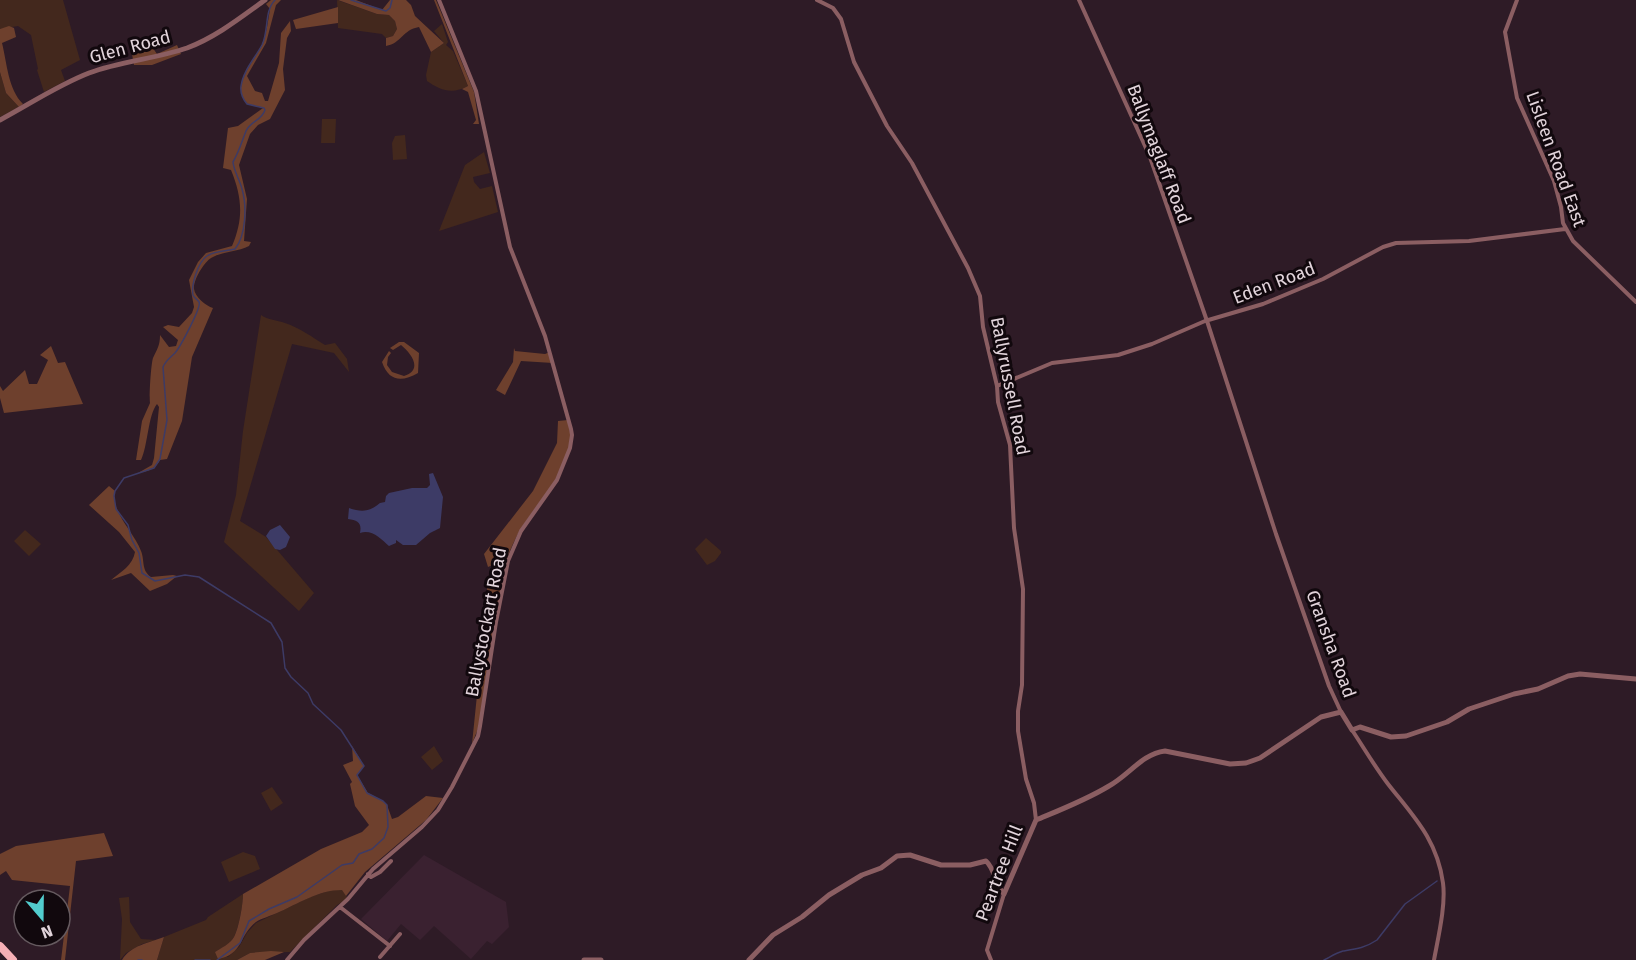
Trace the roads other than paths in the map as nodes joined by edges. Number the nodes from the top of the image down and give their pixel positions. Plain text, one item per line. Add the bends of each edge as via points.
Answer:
1 (265, 0) edge
2 (439, 0) edge
3 (818, 0) edge
4 (1079, 0) edge
5 (1517, 0) edge
6 (0, 120) edge
7 (1565, 229) junction
8 (1636, 302) edge
9 (1207, 321) junction
10 (997, 386) junction
11 (1636, 679) edge
12 (1341, 712) junction
13 (1352, 730) junction
14 (1036, 820) junction
15 (391, 861) dead end
16 (368, 874) junction
17 (1004, 894) junction
18 (340, 907) junction
19 (400, 934) dead end
20 (0, 946) edge
21 (390, 946) junction
22 (380, 957) dead end
23 (13, 960) edge
24 (287, 960) edge
25 (584, 960) edge
26 (601, 960) edge
27 (749, 960) edge
28 (991, 960) edge
29 (1434, 960) edge

1 - 6 street, Glen Road via 204,40 87,74
2 - 16 street, Ballystockart Road via 476,91 510,247 545,336 572,441 557,480 521,531 508,561 478,736 438,810
3 - 10 street, Ballyrussell Road via 833,8 841,19 851,56 866,86 912,163 976,287
4 - 9 street, Ballymaglaff Road via 1145,145
5 - 7 street, Lisleen Road East via 1505,32 1517,98 1554,181
7 - 8 street, Lisleen Road East
7 - 9 street, Eden Road via 1469,240 1396,243 1283,296
9 - 10 street, Eden Road via 1131,352 1052,363
9 - 12 street, Gransha Road via 1276,534
10 - 14 street, Ballyrussell Road via 1010,445 1014,528 1023,589 1018,731
11 - 13 street via 1568,676 1478,706 1406,736 1391,737 1360,727
12 - 13 street, Gransha Road
12 - 14 street, Peartree Hill via 1321,717 1260,758 1246,763 1230,764 1165,751 1155,754 1113,784
13 - 29 street, Gransha Road via 1388,784 1419,821 1431,844 1443,890
14 - 17 street, Peartree Hill
15 - 16 street via 375,876
16 - 18 street, Ballystockart Road
17 - 27 street via 986,861 941,865 900,855 829,895 773,934
17 - 28 street, Peartree Hill via 987,952
18 - 21 street
18 - 24 street, Ballystockart Road
19 - 21 street
20 - 23 highway
21 - 22 street
25 - 26 street

